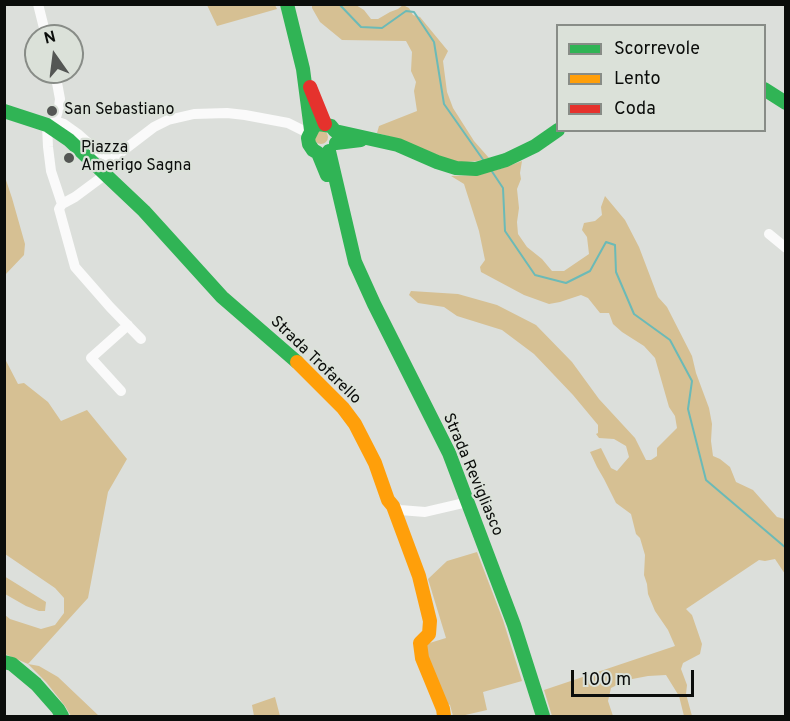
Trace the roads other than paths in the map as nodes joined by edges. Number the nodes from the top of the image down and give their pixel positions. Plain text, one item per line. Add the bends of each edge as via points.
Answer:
1 (38, 4) edge
2 (287, 4) edge
3 (43, 24) edge
4 (303, 69) junction
5 (57, 84) edge
6 (766, 90) edge
7 (786, 103) edge
8 (4, 111) edge
9 (51, 123) junction
10 (556, 131) edge
11 (310, 132) junction
12 (329, 140) junction
13 (106, 174) junction
14 (62, 204) junction
15 (769, 234) dead end
16 (786, 248) edge
17 (128, 325) junction
18 (141, 339) dead end
19 (121, 391) dead end
20 (468, 502) junction
21 (393, 506) junction
22 (4, 662) edge
23 (62, 717) edge
24 (444, 717) edge
25 (543, 717) edge

1 - 3 street
2 - 4 street
4 - 11 street, Strada Revigliasco
4 - 12 street
5 - 9 street via 59,107
6 - 7 street
8 - 9 street
9 - 11 street via 64,124 110,157 168,120 194,114 245,115 288,123
9 - 13 street
9 - 14 street via 51,171
10 - 12 street via 536,146 477,169 456,168 398,145 370,139
11 - 12 street via 314,126
11 - 12 street, Strada Revigliasco via 313,150
12 - 20 street, Strada Revigliasco via 355,262 449,453
13 - 14 street
13 - 21 street, Strada Trofarello via 222,297 343,408 363,439
14 - 17 street via 59,208 75,267
15 - 16 street
17 - 18 street
17 - 19 street via 91,358
20 - 21 street via 425,512
20 - 25 street, Strada Revigliasco
21 - 24 street, Strada Trofarello via 419,576 430,621 429,634 420,643 422,658
22 - 23 street via 36,684

